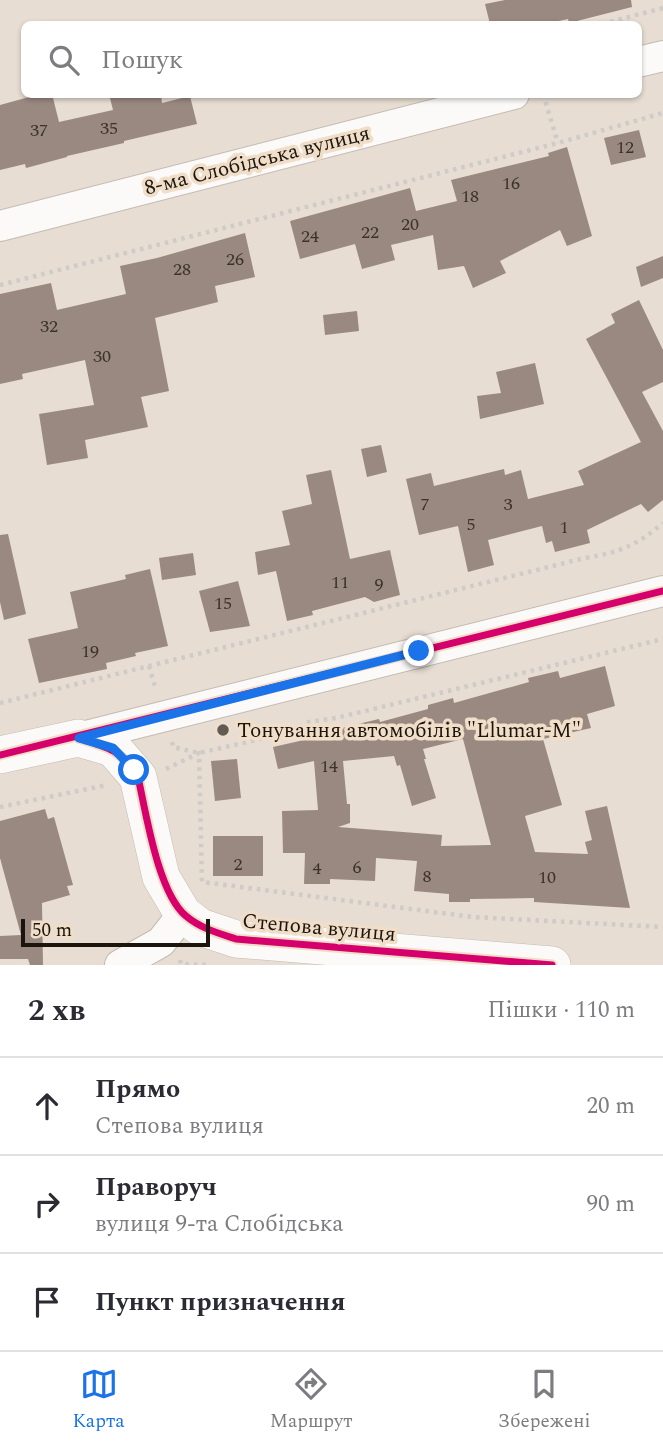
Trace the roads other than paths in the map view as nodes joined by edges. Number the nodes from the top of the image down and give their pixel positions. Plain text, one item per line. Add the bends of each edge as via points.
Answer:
1 (663, 56) edge
2 (642, 61) edge
3 (498, 98) edge
4 (0, 226) edge
5 (663, 590) edge
6 (79, 738) junction
7 (0, 755) edge
8 (172, 928) junction
9 (120, 965) edge
10 (552, 965) edge

1 - 2 street
3 - 4 street, 8-ма Слобідська вулиця
5 - 6 street
6 - 7 street
6 - 8 street, Степова вулиця via 113,748 138,777
8 - 9 street
8 - 10 street, Степова вулиця via 200,927 236,939

